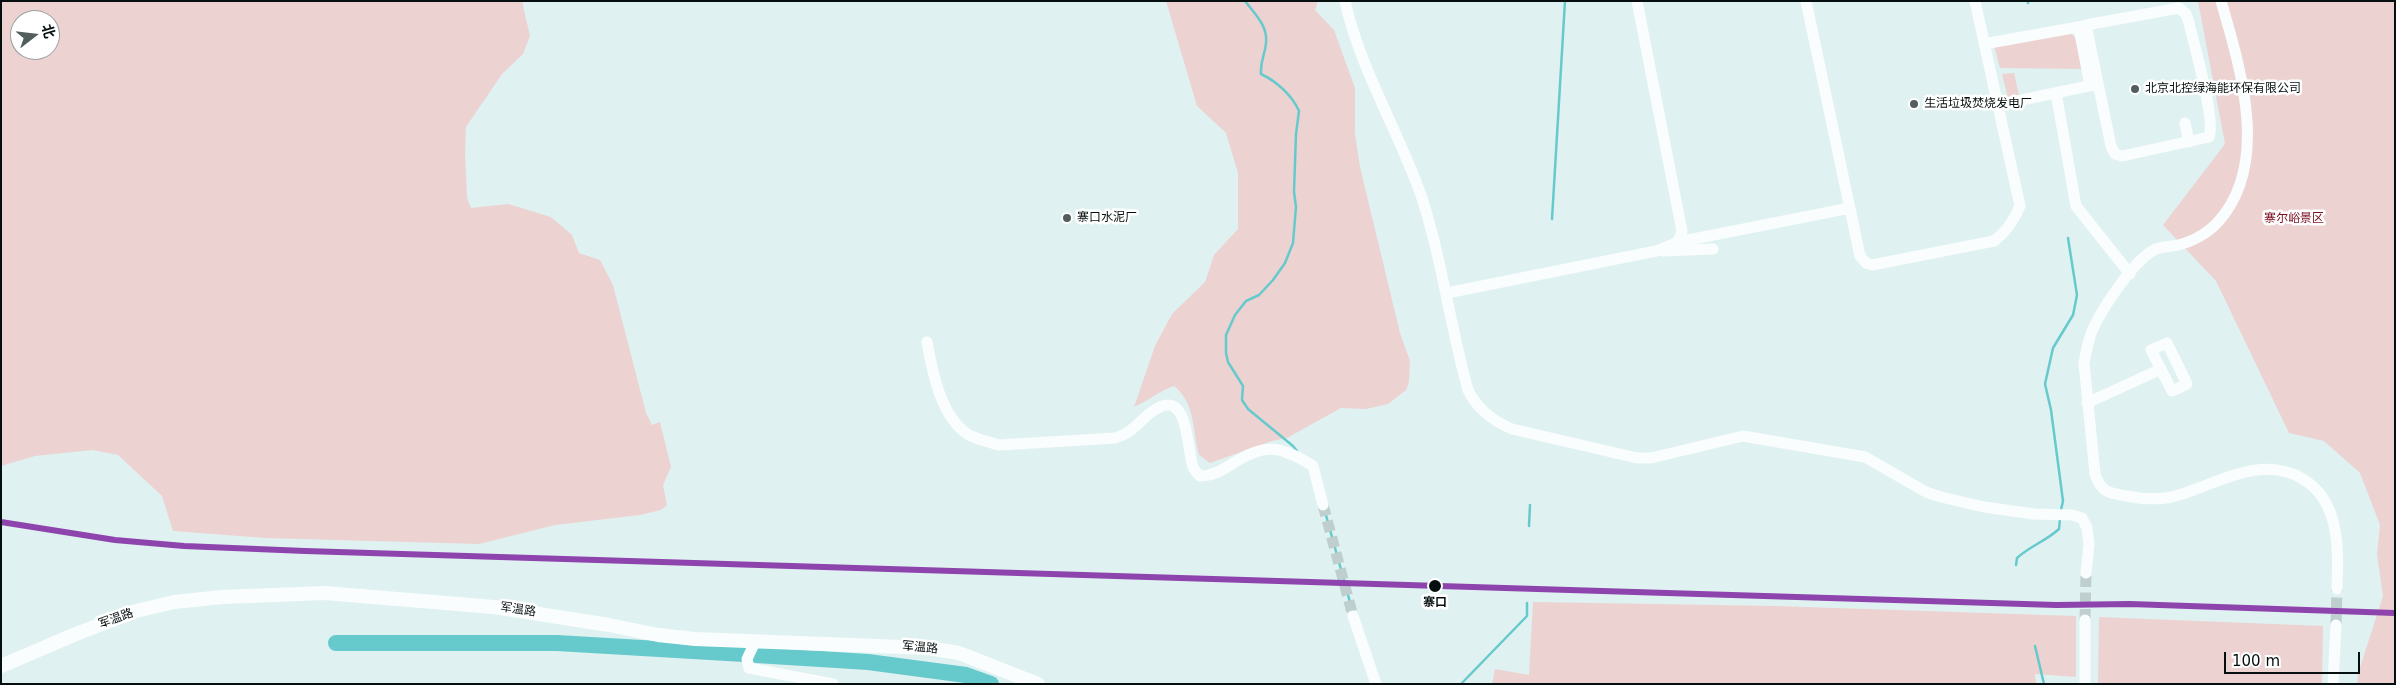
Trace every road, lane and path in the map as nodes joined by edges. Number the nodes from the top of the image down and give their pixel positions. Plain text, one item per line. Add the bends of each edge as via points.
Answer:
1 (1345, 1) edge
2 (1637, 1) edge
3 (1806, 1) edge
4 (1975, 1) edge
5 (2221, 1) edge
6 (2082, 26) junction
7 (1984, 44) junction
8 (2094, 85) junction
9 (2056, 93) junction
10 (1998, 105) junction
11 (2185, 123) dead end
12 (2189, 142) junction
13 (1850, 208) junction
14 (1678, 242) junction
15 (1713, 248) dead end
16 (1656, 251) junction
17 (2130, 274) junction
18 (1447, 293) junction
19 (926, 342) dead end
20 (2160, 369) dead end
21 (2087, 403) junction
22 (1323, 505) tunnel mouth
23 (2086, 573) tunnel mouth
24 (2337, 589) tunnel mouth
25 (1354, 616) tunnel mouth
26 (2085, 620) tunnel mouth
27 (2336, 625) tunnel mouth
28 (756, 640) junction
29 (1, 666) edge
30 (833, 684) edge
31 (1038, 684) edge
32 (1376, 684) edge
33 (2085, 684) edge
34 (2333, 684) edge

1 - 18 street via 1352,31 1420,195
2 - 14 street via 1682,231
3 - 13 street
4 - 7 street
5 - 17 street via 2247,115 2248,149 2241,183 2232,203 2208,230 2190,242 2152,251
6 - 7 street
6 - 8 street
6 - 12 street via 2179,8 2186,14 2212,130 2209,137
7 - 10 street
8 - 9 street
8 - 12 street via 2115,154 2122,156
9 - 10 street
9 - 17 street via 2076,206
10 - 13 street via 2020,206 2014,220 1994,241 1872,265 1860,256
11 - 12 street
13 - 14 street
14 - 16 street
15 - 16 street
16 - 18 street
17 - 21 street via 2105,308 2086,347
18 - 23 street via 1468,390 1486,415 1499,424 1637,458 1651,458 1743,436 1865,458 1933,494 1984,507 2082,518 2089,545
19 - 22 street via 934,382 955,422 968,434 983,441 999,445 1115,438 1132,432 1160,407 1169,406 1178,409 1183,417 1193,468 1200,476 1216,474 1261,449 1278,448 1313,466
20 - 21 street
21 - 24 street via 2095,474 2100,487 2110,493 2150,499 2170,497 2261,468 2291,472 2309,483 2324,497 2333,518 2337,543
25 - 32 street
26 - 33 street
27 - 34 street
28 - 29 main road, 军温路 via 658,636 609,624 494,607 325,593 174,602 136,611
28 - 30 street via 748,659 749,668
28 - 31 main road, 军温路 via 944,650

